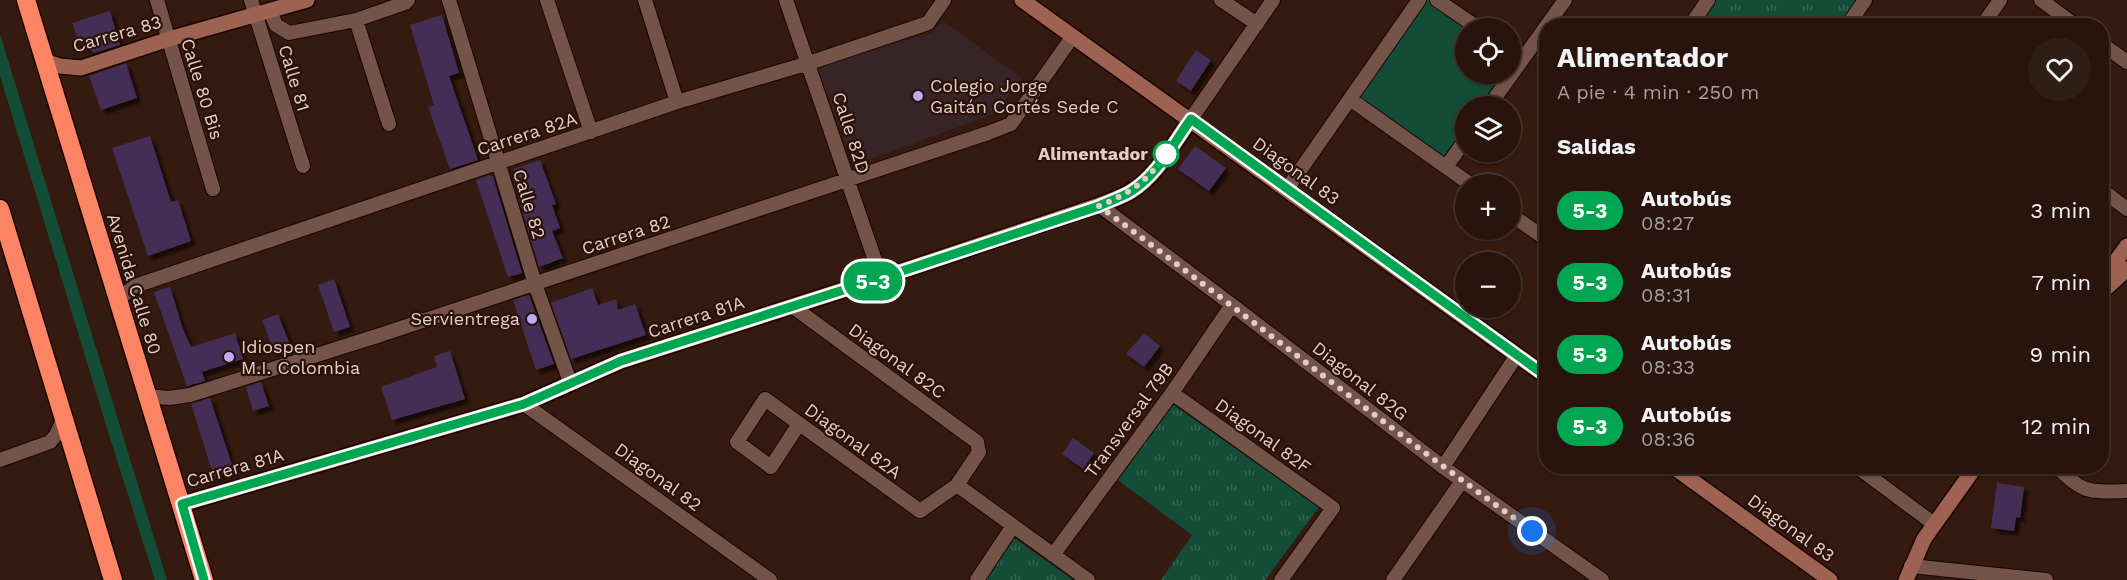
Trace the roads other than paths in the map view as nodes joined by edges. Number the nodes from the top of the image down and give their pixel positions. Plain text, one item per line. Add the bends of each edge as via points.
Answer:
1 (26, 0) edge
2 (157, 0) edge
3 (251, 0) edge
4 (307, 0) edge
5 (408, 0) edge
6 (449, 0) edge
7 (547, 0) edge
8 (645, 0) edge
9 (786, 0) edge
10 (944, 0) edge
11 (1022, 0) edge
12 (1221, 0) edge
13 (1274, 0) edge
14 (1419, 0) edge
15 (1437, 0) edge
16 (1565, 0) edge
17 (1708, 0) edge
18 (2000, 0) edge
19 (2041, 0) edge
20 (1860, 2) edge
21 (263, 13) junction
22 (1463, 18) edge
23 (1549, 18) edge
24 (1696, 18) edge
25 (1851, 18) edge
26 (1988, 18) edge
27 (2065, 18) edge
28 (356, 20) junction
29 (1257, 24) junction
30 (1539, 29) edge
31 (1073, 36) junction
32 (169, 39) junction
33 (1521, 49) edge
34 (2109, 49) edge
35 (45, 61) junction
36 (2127, 62) edge
37 (809, 63) junction
38 (1350, 99) junction
39 (677, 102) junction
40 (1191, 119) junction
41 (389, 124) dead end
42 (591, 132) junction
43 (1455, 154) edge
44 (498, 162) junction
45 (303, 166) dead end
46 (1446, 167) junction
47 (1456, 174) edge
48 (847, 180) junction
49 (213, 189) dead end
50 (1287, 189) junction
51 (2109, 195) edge
52 (1099, 206) junction
53 (0, 209) edge
54 (2127, 209) edge
55 (1521, 220) edge
56 (1539, 231) edge
57 (2127, 246) edge
58 (2127, 269) edge
59 (2109, 276) edge
60 (881, 278) junction
61 (535, 284) junction
62 (2109, 286) edge
63 (117, 300) junction
64 (1233, 305) junction
65 (792, 306) junction
66 (1517, 355) junction
67 (1539, 371) edge
68 (570, 382) junction
69 (1172, 393) junction
70 (146, 396) junction
71 (524, 404) junction
72 (63, 420) junction
73 (799, 424) junction
74 (0, 460) edge
75 (1443, 467) junction
76 (1683, 474) edge
77 (1867, 474) edge
78 (1970, 474) edge
79 (2064, 474) edge
80 (1462, 481) junction
81 (957, 485) junction
82 (2127, 491) edge
83 (182, 504) junction
84 (1934, 524) junction
85 (1013, 526) junction
86 (1053, 555) junction
87 (1909, 573) edge
88 (113, 580) edge
89 (204, 580) edge
90 (770, 580) edge
91 (977, 580) edge
92 (1088, 580) edge
93 (1281, 580) edge
94 (1393, 580) edge
95 (1602, 580) edge
96 (1830, 580) edge
97 (2046, 580) edge

1 - 35 highway, Avenida Calle 80
2 - 32 street, Calle 80 Bis
3 - 21 street, Calle 81
4 - 21 street, Carrera 83
5 - 28 street
6 - 44 street, Calle 82
7 - 42 street
8 - 39 street
9 - 37 street, Calle 82D
10 - 37 street, Carrera 82A via 928,23
11 - 31 street, Diagonal 83
12 - 29 street
13 - 29 street
14 - 38 street
15 - 22 street
16 - 23 street
17 - 24 street
18 - 26 street
19 - 27 street
20 - 25 street
21 - 28 street via 289,33
21 - 32 street, Carrera 83
21 - 45 street, Calle 81
28 - 41 street
29 - 40 street
30 - 33 street
31 - 40 street, Diagonal 83
31 - 48 street, Carrera 82 via 1011,124
32 - 35 street, Carrera 83 via 81,68
32 - 49 street, Calle 80 Bis
34 - 36 street
35 - 63 highway, Avenida Calle 80
37 - 39 street, Carrera 82A
37 - 48 street, Calle 82D
38 - 46 street
38 - 50 street
39 - 42 street, Carrera 82A
40 - 50 street, Diagonal 83
40 - 52 street, Carrera 81A via 1154,172 1123,196
42 - 44 street, Carrera 82A
43 - 46 street
44 - 61 street, Calle 82
44 - 63 street, Carrera 82A via 135,286
46 - 47 street
48 - 60 street, Calle 82D
48 - 61 street, Carrera 82
50 - 66 street, Diagonal 83
51 - 54 street
52 - 60 street, Carrera 81A
52 - 64 street, Diagonal 82G
53 - 72 highway
55 - 56 street
57 - 59 street
58 - 62 street
60 - 65 street, Carrera 81A
61 - 68 street, Calle 82
61 - 70 street, Carrera 82 via 190,395
63 - 70 highway, Avenida Calle 80
64 - 69 street, Transversal 79B
64 - 75 street, Diagonal 82G
65 - 68 street, Carrera 81A via 621,361
65 - 81 street, Diagonal 82C via 977,442 979,452
66 - 67 street, Diagonal 83
66 - 75 street
68 - 71 street, Carrera 81A
69 - 86 street, Transversal 79B
69 - 93 street, Diagonal 82F via 1333,508
70 - 83 highway, Avenida Calle 80
71 - 83 street, Carrera 81A
71 - 90 street, Diagonal 82
72 - 74 street via 50,442
72 - 88 highway
73 - 73 street, Diagonal 82A via 771,466 737,442 765,399
73 - 81 street, Diagonal 82A via 920,511
75 - 80 street, Diagonal 82G
76 - 96 street, Diagonal 83
77 - 84 street
78 - 84 street
79 - 82 street via 2073,484 2088,490
80 - 94 street
80 - 95 street, Diagonal 82G
81 - 85 street
83 - 89 highway, Avenida Calle 80
84 - 87 street
85 - 86 street
85 - 91 street
86 - 92 street
87 - 97 street

